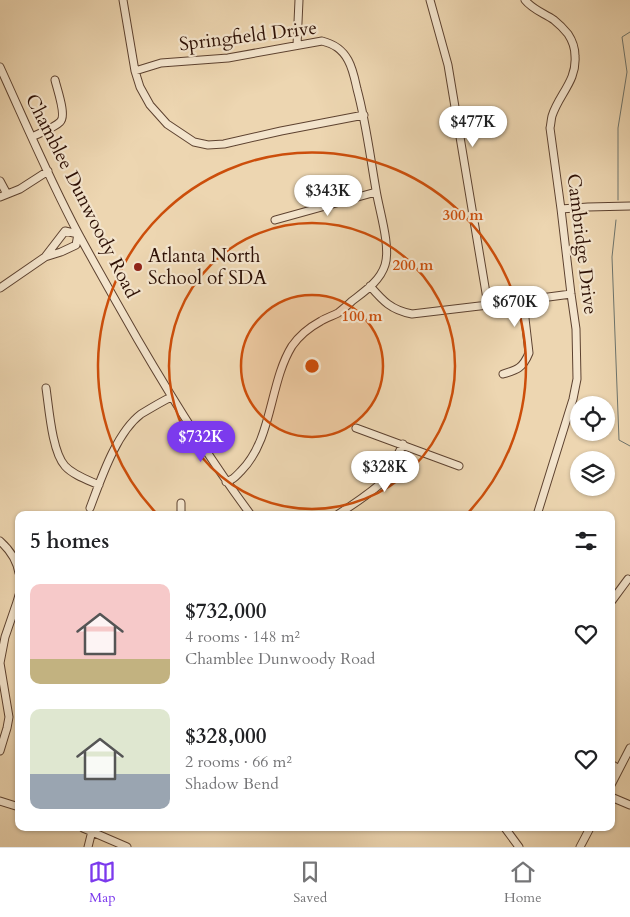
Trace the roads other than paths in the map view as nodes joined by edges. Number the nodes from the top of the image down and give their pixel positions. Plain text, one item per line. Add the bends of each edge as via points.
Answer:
1 (123, 0) edge
2 (299, 0) edge
3 (430, 0) edge
4 (525, 0) edge
5 (297, 45) junction
6 (0, 68) edge
7 (135, 71) junction
8 (55, 80) dead end
9 (364, 115) junction
10 (32, 136) junction
11 (48, 171) junction
12 (0, 181) edge
13 (376, 192) junction
14 (4, 196) edge
15 (630, 206) edge
16 (561, 209) junction
17 (274, 220) dead end
18 (78, 234) junction
19 (45, 257) junction
20 (370, 286) junction
21 (0, 288) edge
22 (571, 294) junction
23 (524, 301) junction
24 (488, 305) junction
25 (503, 374) dead end
26 (46, 388) dead end
27 (172, 397) junction
28 (356, 428) dead end
29 (403, 444) junction
30 (459, 466) dead end
31 (226, 482) junction
32 (99, 485) junction
33 (181, 503) dead end
34 (90, 508) dead end
35 (181, 511) edge
36 (248, 511) edge
37 (343, 511) edge
38 (538, 511) edge
39 (0, 542) edge
40 (15, 563) edge
41 (628, 579) dead end
42 (615, 597) edge
43 (15, 608) edge
44 (0, 664) edge
45 (630, 748) edge
46 (0, 750) edge
47 (615, 766) edge
48 (619, 768) junction
49 (615, 776) edge
50 (615, 799) edge
51 (0, 801) edge
52 (630, 805) edge
53 (15, 806) edge
54 (92, 831) joint
55 (506, 831) edge
56 (588, 831) edge
57 (88, 847) edge
58 (127, 847) edge
59 (519, 847) edge
60 (580, 847) edge

1 - 7 street
2 - 5 street
3 - 24 street via 448,66
4 - 16 street, Cambridge Drive via 568,34 575,52 575,72 556,107 550,128
5 - 7 street, Springfield Drive via 228,58 161,63
5 - 9 street, Springfield Drive via 322,41 339,48 349,61
6 - 10 street, Chamblee Dunwoody Road
7 - 9 street via 150,105 167,124 194,142 208,146
8 - 10 street via 63,112 62,121
9 - 13 street, Springfield Drive
10 - 11 street, Chamblee Dunwoody Road
11 - 14 street
11 - 18 street, Chamblee Dunwoody Road
12 - 14 street
13 - 17 street
13 - 20 street, Springfield Drive via 387,253 380,276
15 - 16 street
16 - 22 street, Cambridge Drive
18 - 19 street via 76,245
18 - 19 street via 66,231
18 - 27 street, Chamblee Dunwoody Road
19 - 21 street
20 - 24 street via 383,302 412,314
20 - 31 street, Springfield Drive via 338,312 307,330 293,345 256,451 233,480
22 - 23 street
22 - 38 street, Cambridge Drive via 577,378
23 - 24 street
23 - 25 street via 526,360 521,367
26 - 32 street via 58,456 72,472
27 - 31 street, Chamblee Dunwoody Road
27 - 32 street via 140,415 127,428
28 - 29 street
29 - 30 street
29 - 37 street via 380,484
31 - 36 street, Chamblee Dunwoody Road
32 - 34 street
33 - 35 street
39 - 40 street
41 - 42 street
43 - 44 street
44 - 46 street via 9,717
45 - 48 street
47 - 48 street
48 - 49 street
50 - 52 street
51 - 53 street
54 - 57 street
54 - 58 street
55 - 59 street
56 - 60 street

